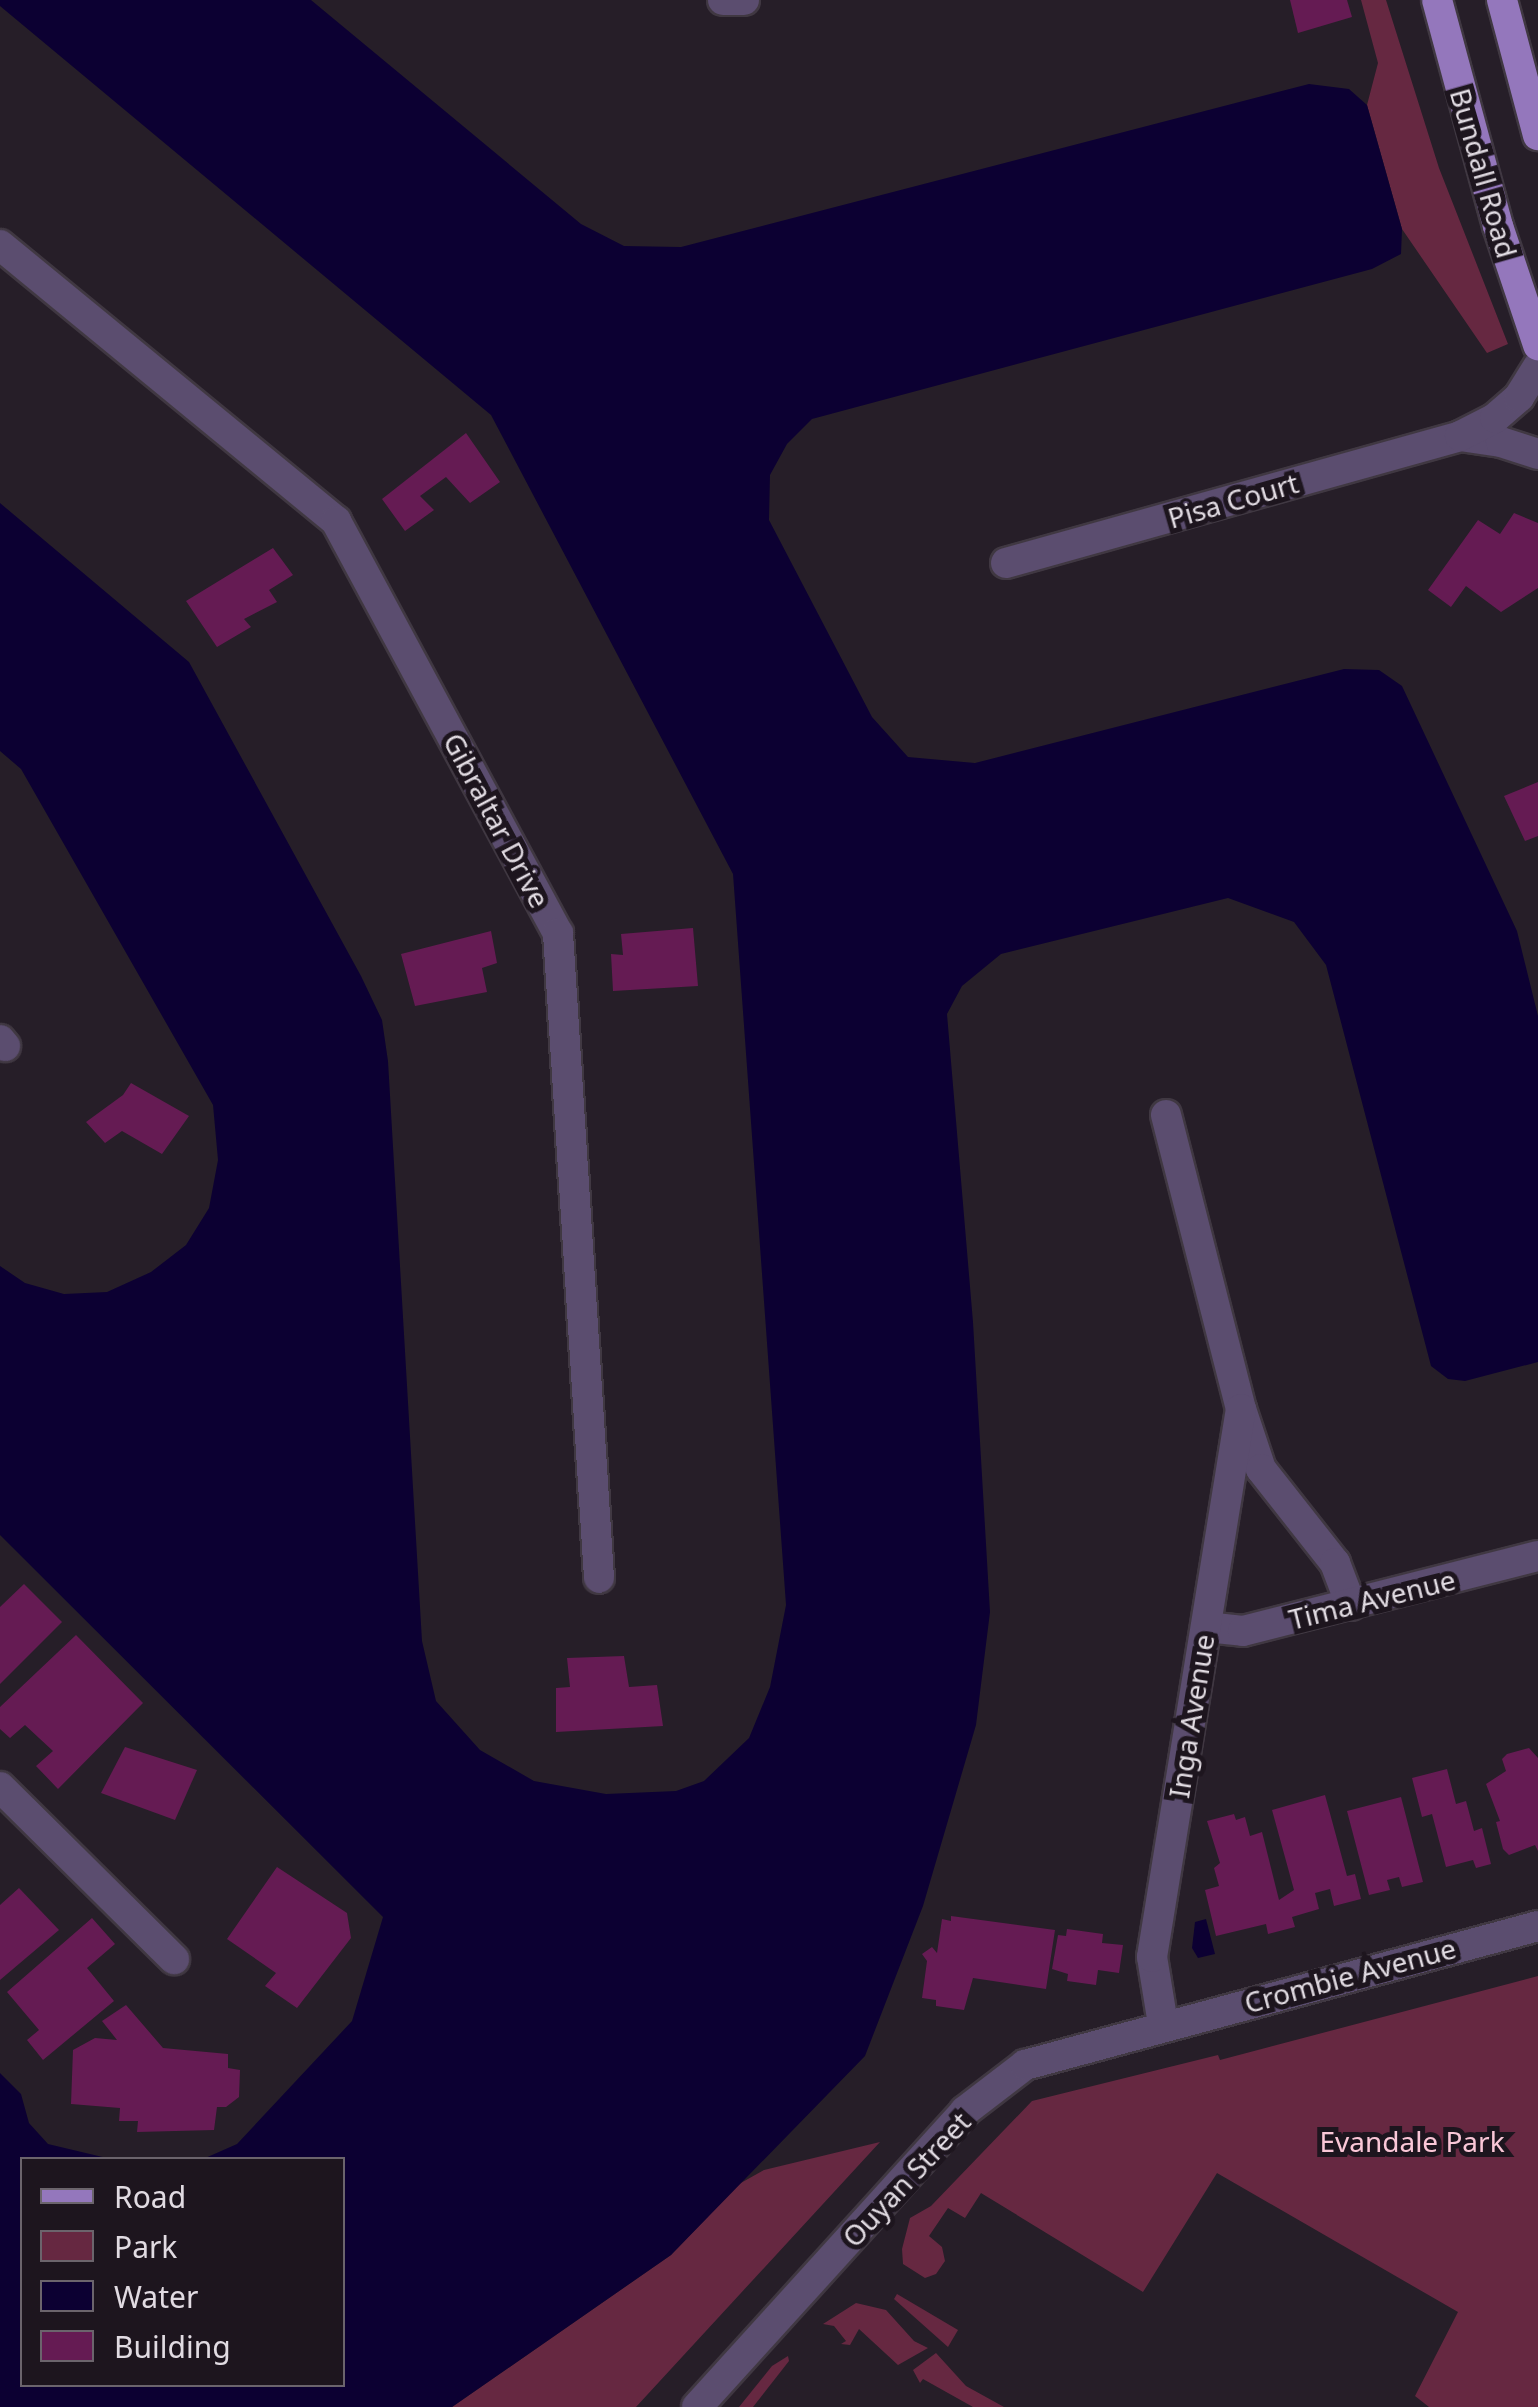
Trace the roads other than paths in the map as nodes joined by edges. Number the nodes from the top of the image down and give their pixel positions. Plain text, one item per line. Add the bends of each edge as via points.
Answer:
1 (723, 0) edge
2 (744, 0) edge
3 (1437, 0) edge
4 (1502, 0) edge
5 (1538, 135) edge
6 (0, 245) edge
7 (1538, 345) edge
8 (1538, 366) edge
9 (1460, 436) junction
10 (1538, 454) edge
11 (1006, 564) dead end
12 (1166, 1115) dead end
13 (1241, 1409) junction
14 (1538, 1556) edge
15 (599, 1578) dead end
16 (1351, 1605) junction
17 (1206, 1628) junction
18 (0, 1786) edge
19 (1538, 1926) edge
20 (174, 1959) dead end
21 (1163, 2024) junction
22 (697, 2407) edge

1 - 2 street
3 - 7 main road, Bundall Road
4 - 5 main road
6 - 15 street, Gibraltar Drive via 336,521 558,933
8 - 9 street, Pisa Court via 1496,418
9 - 10 street, Pisa Court
9 - 11 street, Pisa Court
12 - 13 street, Inga Avenue
13 - 16 street, Inga Avenue via 1262,1469 1336,1563
13 - 17 street, Inga Avenue
14 - 16 street, Tima Avenue
16 - 17 street, Tima Avenue via 1243,1632
17 - 21 street, Inga Avenue via 1152,1958
18 - 20 street
19 - 21 street, Crombie Avenue
21 - 22 street, Ouyan Street via 1025,2065 965,2112

